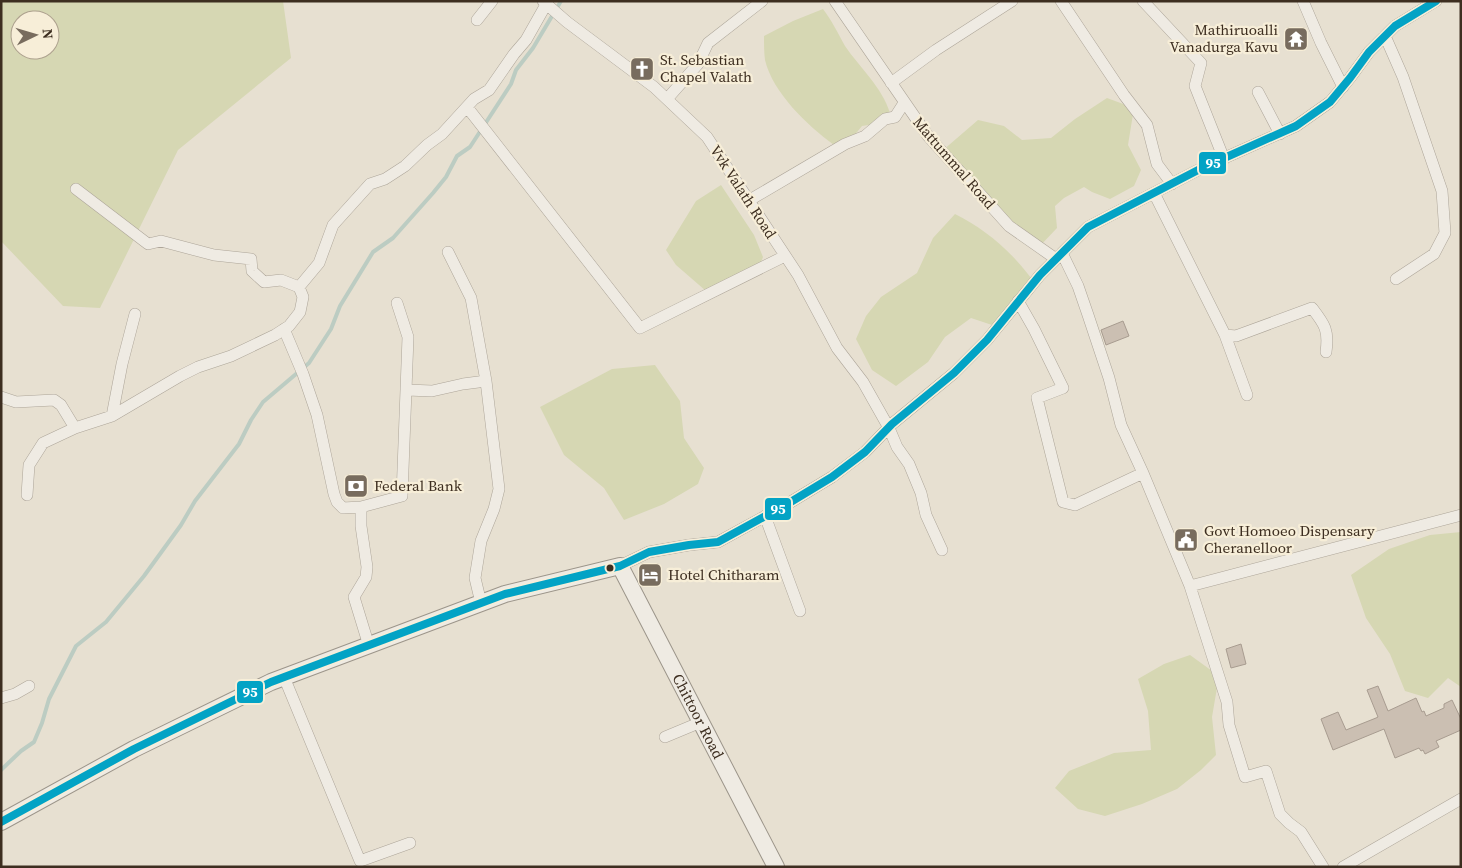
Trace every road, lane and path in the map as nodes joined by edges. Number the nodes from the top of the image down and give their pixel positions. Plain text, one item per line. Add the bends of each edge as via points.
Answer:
1 (492, 1) edge
2 (762, 1) edge
3 (835, 1) edge
4 (1012, 1) edge
5 (1143, 1) edge
6 (1303, 1) edge
7 (1436, 1) edge
8 (546, 2) edge
9 (1062, 2) edge
10 (477, 20) dead end
11 (1385, 36) junction
12 (891, 83) junction
13 (1343, 87) junction
14 (1258, 92) dead end
15 (667, 99) junction
16 (904, 103) junction
17 (467, 106) junction
18 (1280, 134) junction
19 (1224, 159) junction
20 (1172, 184) junction
21 (76, 189) dead end
22 (1154, 194) junction
23 (748, 201) junction
24 (448, 252) dead end
25 (785, 256) junction
26 (1059, 256) junction
27 (1396, 278) dead end
28 (299, 287) junction
29 (1018, 301) junction
30 (397, 302) dead end
31 (135, 314) dead end
32 (284, 329) junction
33 (1225, 336) junction
34 (1326, 352) dead end
35 (486, 382) junction
36 (406, 390) junction
37 (1247, 394) dead end
38 (1, 397) edge
39 (112, 416) junction
40 (75, 428) junction
41 (889, 428) junction
42 (1143, 473) junction
43 (26, 495) dead end
44 (361, 507) junction
45 (1461, 515) edge
46 (765, 516) junction
47 (942, 550) dead end
48 (620, 566) junction
49 (1190, 586) junction
50 (481, 603) junction
51 (800, 611) dead end
52 (369, 646) junction
53 (284, 677) junction
54 (29, 686) dead end
55 (1, 698) edge
56 (701, 722) junction
57 (665, 737) dead end
58 (1461, 799) edge
59 (1, 822) edge
60 (410, 843) dead end
61 (377, 855) junction
62 (380, 867) edge
63 (776, 867) edge
64 (1323, 867) edge
65 (1343, 867) edge

1 - 10 street
2 - 15 street via 708,43 698,64
3 - 12 street, Mattummal Road
4 - 12 street
5 - 19 street via 1201,63 1195,86
6 - 13 street
7 - 11 street via 1395,26
8 - 15 street, Vvk Valath Road via 558,15
8 - 17 street via 526,40 489,90
9 - 20 street via 1147,125 1157,164
11 - 13 street
11 - 27 street via 1403,77 1442,191 1446,233 1434,254
12 - 16 street, Mattummal Road
13 - 18 street via 1330,102
14 - 18 street
15 - 23 street, Vvk Valath Road via 707,137
16 - 23 street via 895,116 885,119 864,136
16 - 26 street, Mattummal Road via 928,136 1009,226
17 - 25 street via 640,328
17 - 28 street via 442,134 405,166 370,184 333,225 319,263
18 - 19 street
19 - 20 street
20 - 22 street
21 - 28 street via 148,244 161,241 214,255 251,258 252,271 264,282 281,280
22 - 26 street via 1088,227
22 - 33 street
23 - 25 street, Vvk Valath Road
24 - 35 street via 471,298
25 - 41 street, Vvk Valath Road via 837,348 863,382
26 - 29 street
26 - 42 street via 1078,286 1109,378 1121,426
28 - 32 street via 302,298 300,312
29 - 41 street via 987,340
29 - 42 street via 1063,388 1037,398 1063,502 1074,506
30 - 36 street via 408,337
31 - 39 street
32 - 39 street via 231,356 180,376
32 - 44 street via 318,415 334,494 344,508
33 - 34 street via 1236,336 1312,308 1325,324
33 - 37 street
35 - 36 street via 432,392
35 - 50 street via 499,489 481,541 475,578
36 - 44 street via 402,496
38 - 40 street via 16,402 54,400 62,405
39 - 40 street
40 - 43 street via 43,444 29,465
41 - 46 street via 865,452 832,477
41 - 47 street, Vvk Valath Road via 909,464
42 - 49 street
44 - 52 street via 360,526 367,567 366,577 354,597
45 - 49 street
46 - 48 street via 718,542 649,552
46 - 51 street
48 - 50 main road via 505,594
48 - 56 main road, Chittoor Road
49 - 64 street via 1227,702 1230,725 1246,777 1266,771 1280,814 1302,832
50 - 52 main road
52 - 53 main road
53 - 59 main road via 134,750
53 - 61 street via 360,861
54 - 55 street
56 - 57 street
56 - 63 main road, Chittoor Road
58 - 65 street
60 - 61 street
61 - 62 street

